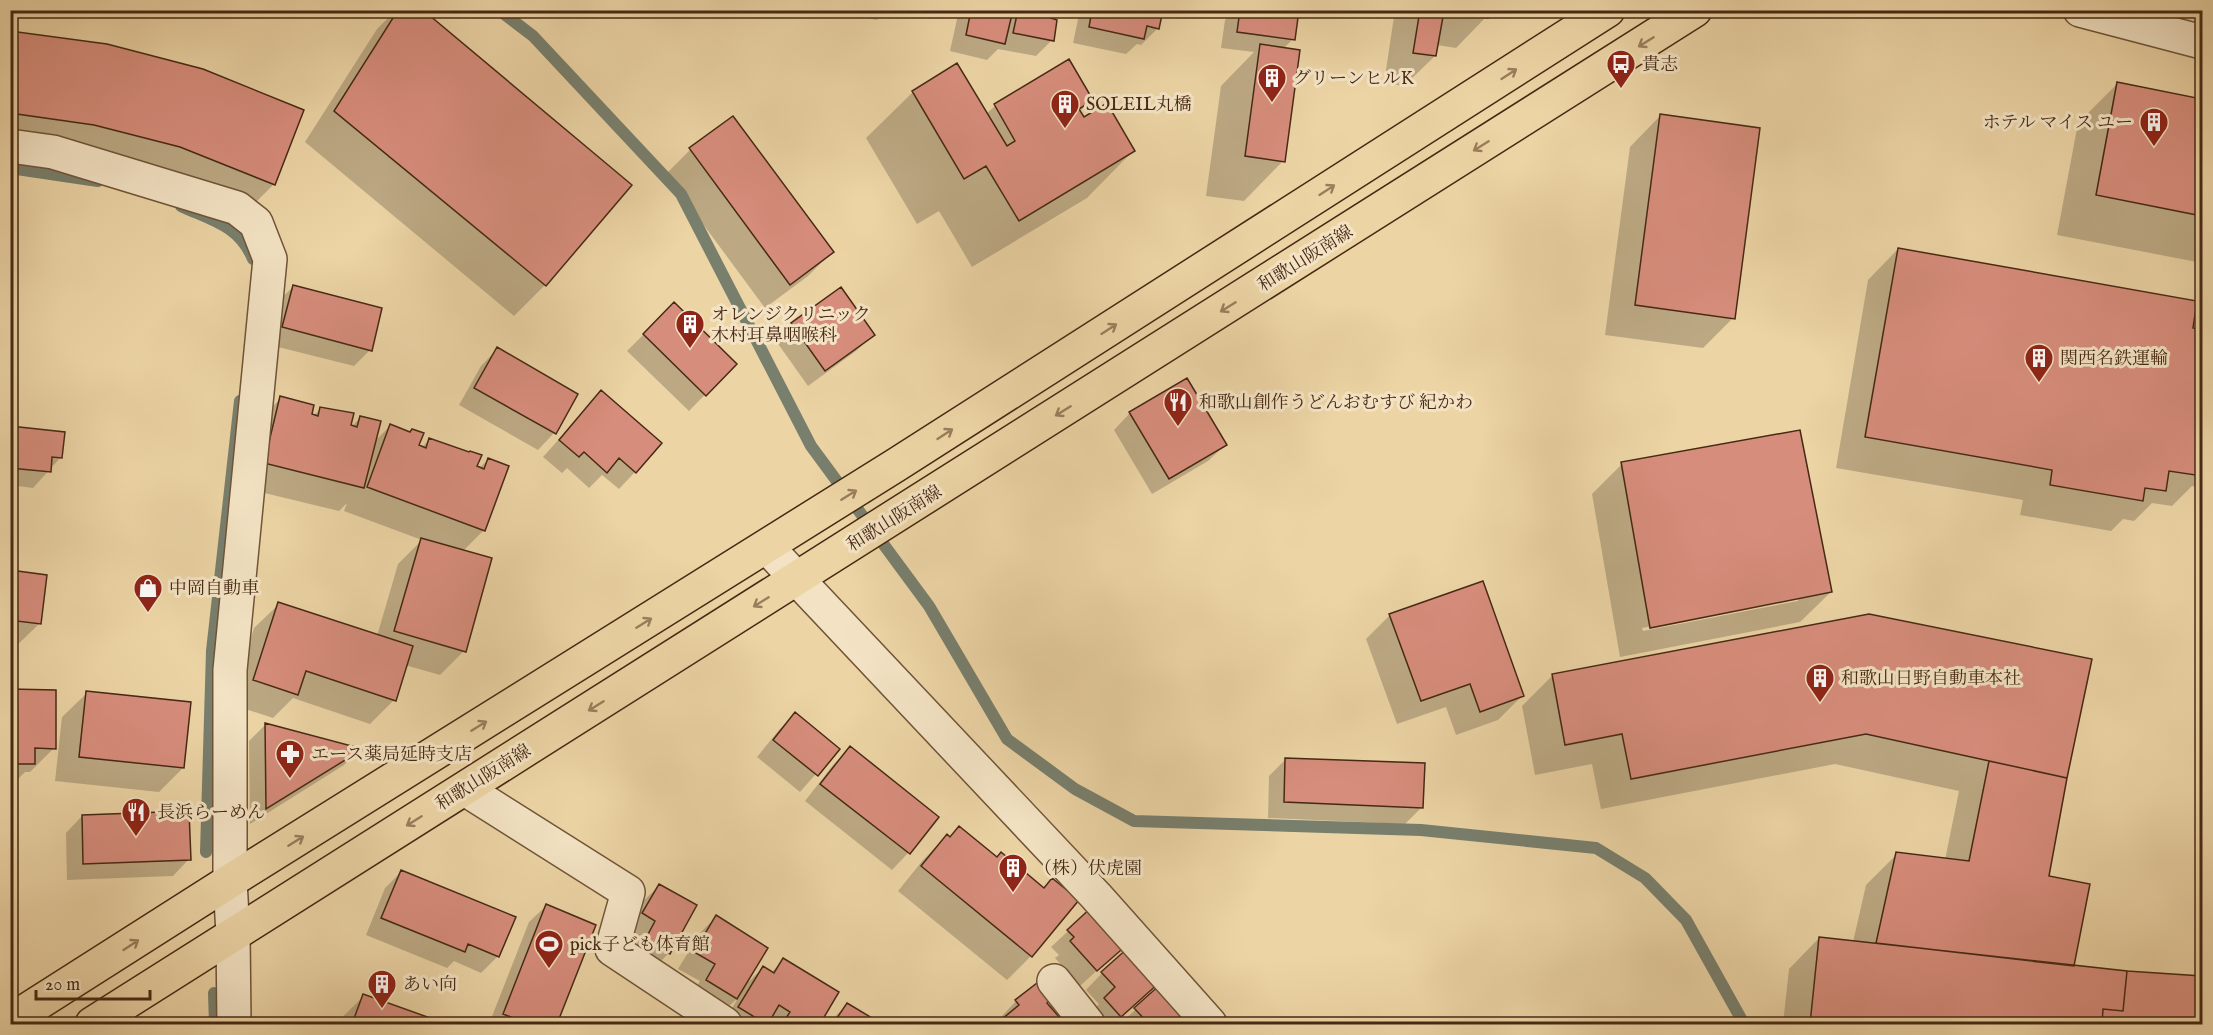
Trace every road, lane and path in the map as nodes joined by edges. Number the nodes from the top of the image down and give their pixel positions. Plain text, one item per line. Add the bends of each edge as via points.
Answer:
1 (1608, 10) edge
2 (1695, 10) edge
3 (2080, 10) edge
4 (2202, 42) edge
5 (10, 146) edge
6 (1292, 212) junction
7 (1317, 250) junction
8 (766, 547) junction
9 (796, 580) junction
10 (465, 789) junction
11 (230, 881) junction
12 (233, 934) junction
13 (1054, 981) dead end
14 (10, 1021) edge
15 (92, 1024) edge
16 (234, 1024) edge
17 (725, 1024) edge
18 (1088, 1024) edge
19 (1210, 1024) edge

6 -> 1 main road
2 -> 7 main road, 和歌山阪南線
3 - 4 street
5 - 11 street via 53,152 237,208 256,223 270,259 231,670
6 - 7 main road
8 -> 6 main road
7 -> 9 main road, 和歌山阪南線
8 - 9 street
11 -> 8 main road
9 -> 10 main road, 和歌山阪南線
9 - 19 street via 1096,896
10 -> 12 main road, 和歌山阪南線
10 - 17 street via 628,892 612,949
11 - 12 street
14 -> 11 main road
12 - 15 main road, 和歌山阪南線
12 - 16 street
13 - 18 street

